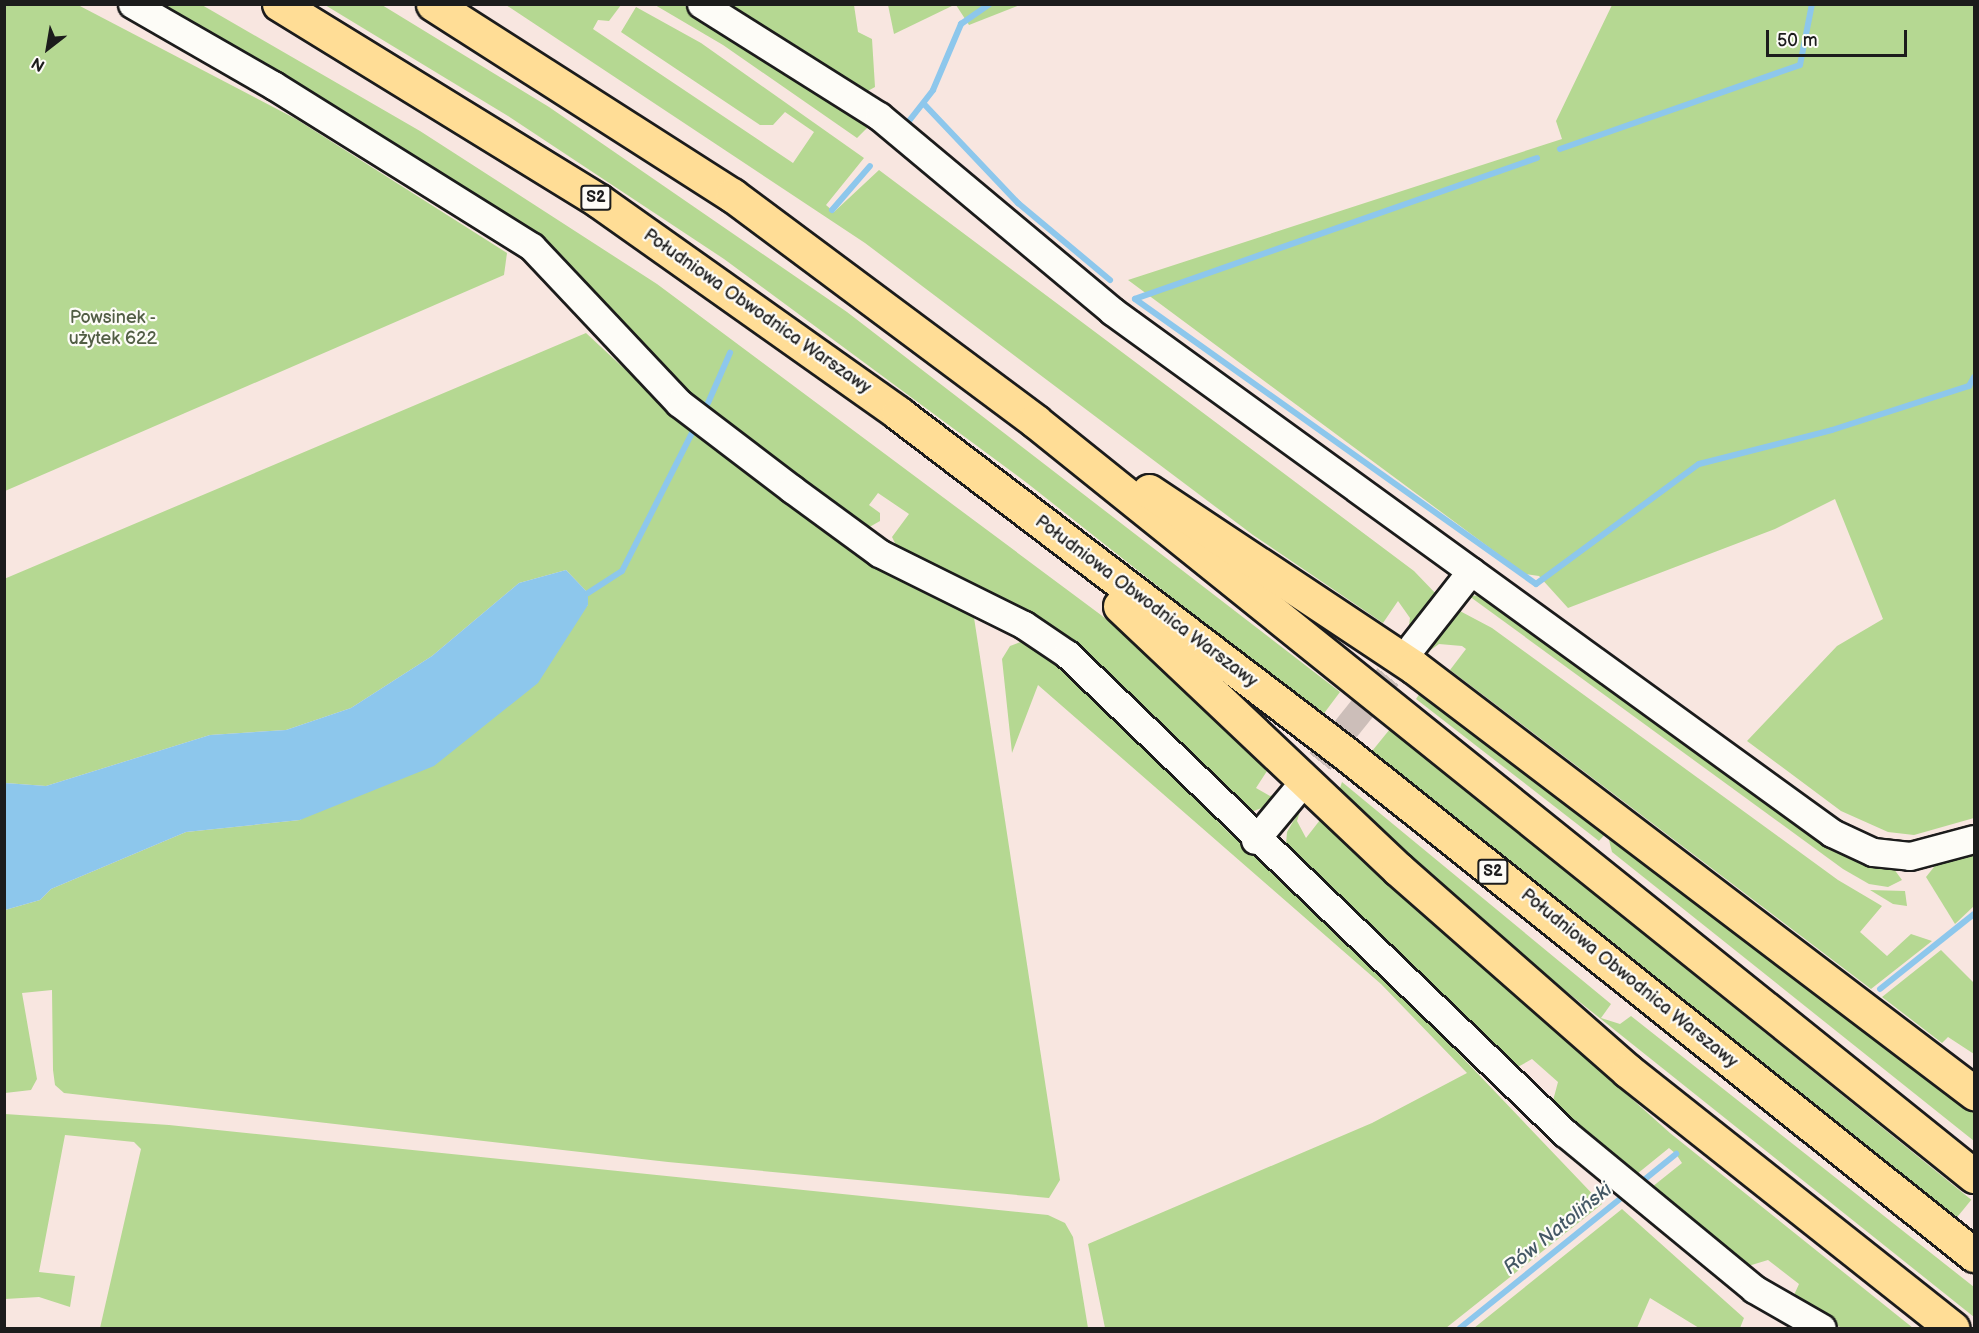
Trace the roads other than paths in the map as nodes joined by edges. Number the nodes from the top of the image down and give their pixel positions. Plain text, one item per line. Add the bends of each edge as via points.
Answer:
1 (132, 4) edge
2 (279, 4) edge
3 (433, 4) edge
4 (701, 4) edge
5 (1035, 421) junction
6 (1007, 496) junction
7 (1471, 571) junction
8 (1413, 645) tunnel mouth
9 (1294, 793) tunnel mouth
10 (1974, 839) edge
11 (1256, 840) junction
12 (1974, 1093) edge
13 (1974, 1176) edge
14 (1974, 1255) edge
15 (1822, 1329) edge
16 (1952, 1329) edge

1 - 11 street via 273,85 532,247 679,403 879,553 1024,625 1067,654
2 - 6 highway, Południowa Obwodnica Warszawy / S2 via 599,201
3 - 5 highway via 732,195
4 - 7 street via 879,116 1112,311
5 - 12 highway via 1414,667
5 - 13 highway
6 - 14 highway, Południowa Obwodnica Warszawy / S2 via 1345,753
6 - 16 highway via 1398,869 1628,1071
7 - 8 street
7 - 10 street via 1846,841 1910,856
9 - 11 street
11 - 15 street via 1565,1133 1754,1289

